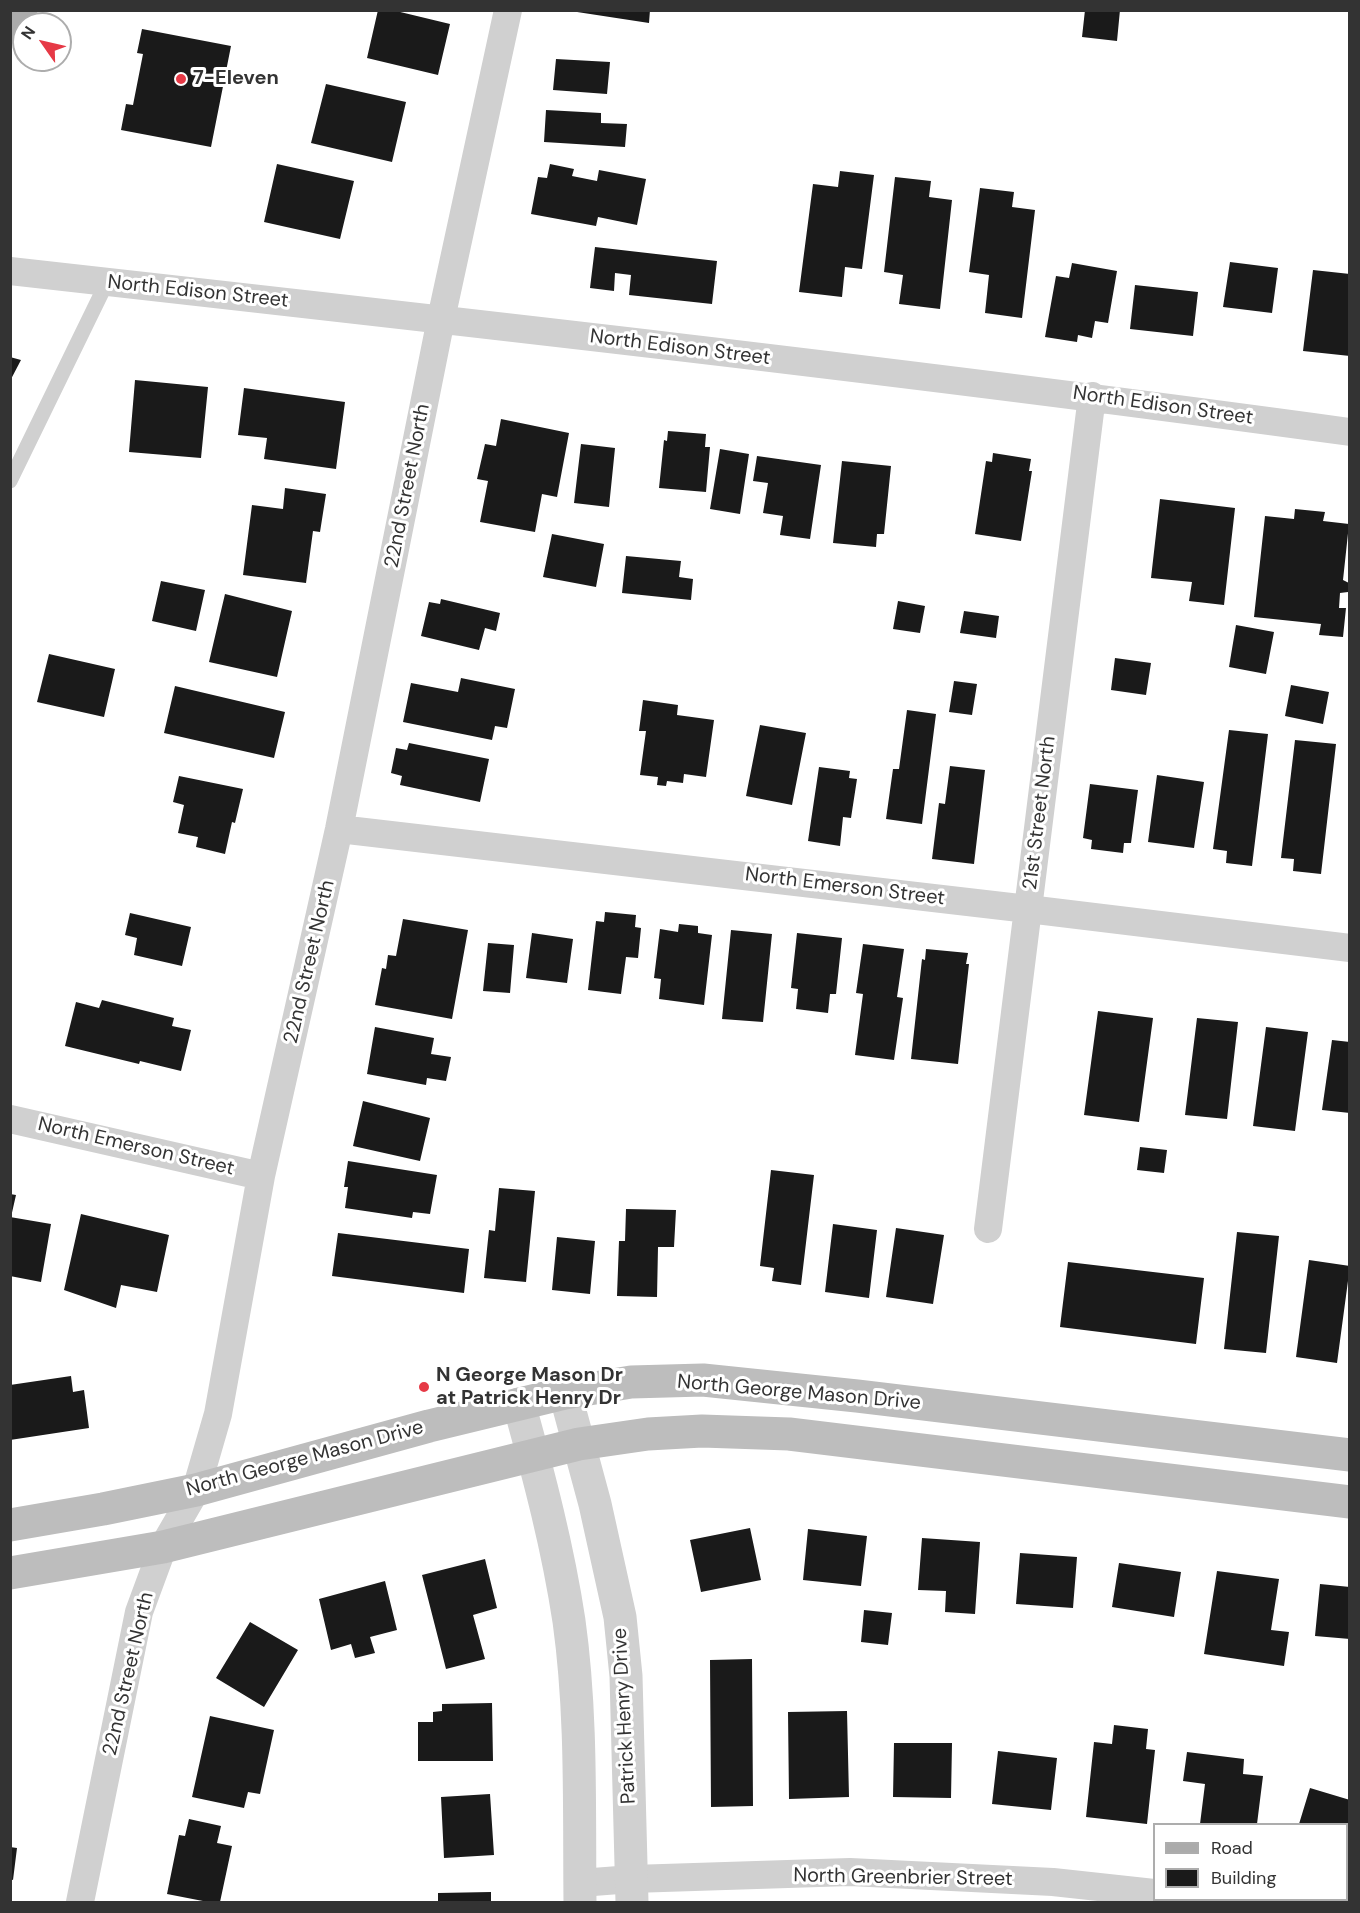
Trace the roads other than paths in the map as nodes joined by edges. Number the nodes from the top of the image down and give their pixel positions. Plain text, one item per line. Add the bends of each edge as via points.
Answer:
1 (21, 10) edge
2 (508, 10) edge
3 (10, 26) edge
4 (10, 271) edge
5 (107, 282) junction
6 (441, 320) junction
7 (1092, 396) junction
8 (1350, 432) edge
9 (10, 481) edge
10 (339, 829) junction
11 (1028, 909) junction
12 (1350, 948) edge
13 (10, 1119) edge
14 (261, 1176) junction
15 (988, 1229) dead end
16 (565, 1393) junction
17 (519, 1404) junction
18 (579, 1444) junction
19 (533, 1455) junction
20 (1350, 1455) edge
21 (196, 1490) junction
22 (1350, 1502) edge
23 (10, 1525) edge
24 (163, 1547) junction
25 (10, 1573) edge
26 (632, 1891) edge
27 (580, 1893) edge
28 (1153, 1893) edge
29 (80, 1902) edge

1 - 3 main road
2 - 6 street, 22nd Street North
4 - 5 street, North Edison Street
5 - 6 street, North Edison Street
5 - 9 lane
6 - 7 street, North Edison Street
6 - 10 street, 22nd Street North
7 - 8 street, North Edison Street
7 - 11 street, 21st Street North
10 - 11 street, North Emerson Street
10 - 14 street, 22nd Street North
11 - 12 street, North Emerson Street
11 - 15 street, 21st Street North
13 - 14 street, North Emerson Street
14 - 21 street, 22nd Street North via 218,1414
16 - 17 main road, North George Mason Drive
16 - 18 street, Patrick Henry Drive
16 - 20 main road, North George Mason Drive via 631,1382 703,1380
17 - 19 street
17 - 21 main road, North George Mason Drive
18 - 19 main road
18 - 22 main road via 702,1431 789,1434
18 - 26 street, Patrick Henry Drive via 620,1617 626,1676
19 - 24 main road
19 - 27 street via 550,1518 569,1621 578,1739
21 - 23 main road, North George Mason Drive
21 - 24 street, 22nd Street North
24 - 25 main road
24 - 29 street, 22nd Street North via 139,1612
26 - 27 street, North Greenbrier Street
26 - 28 street, North Greenbrier Street via 850,1872 1053,1882

